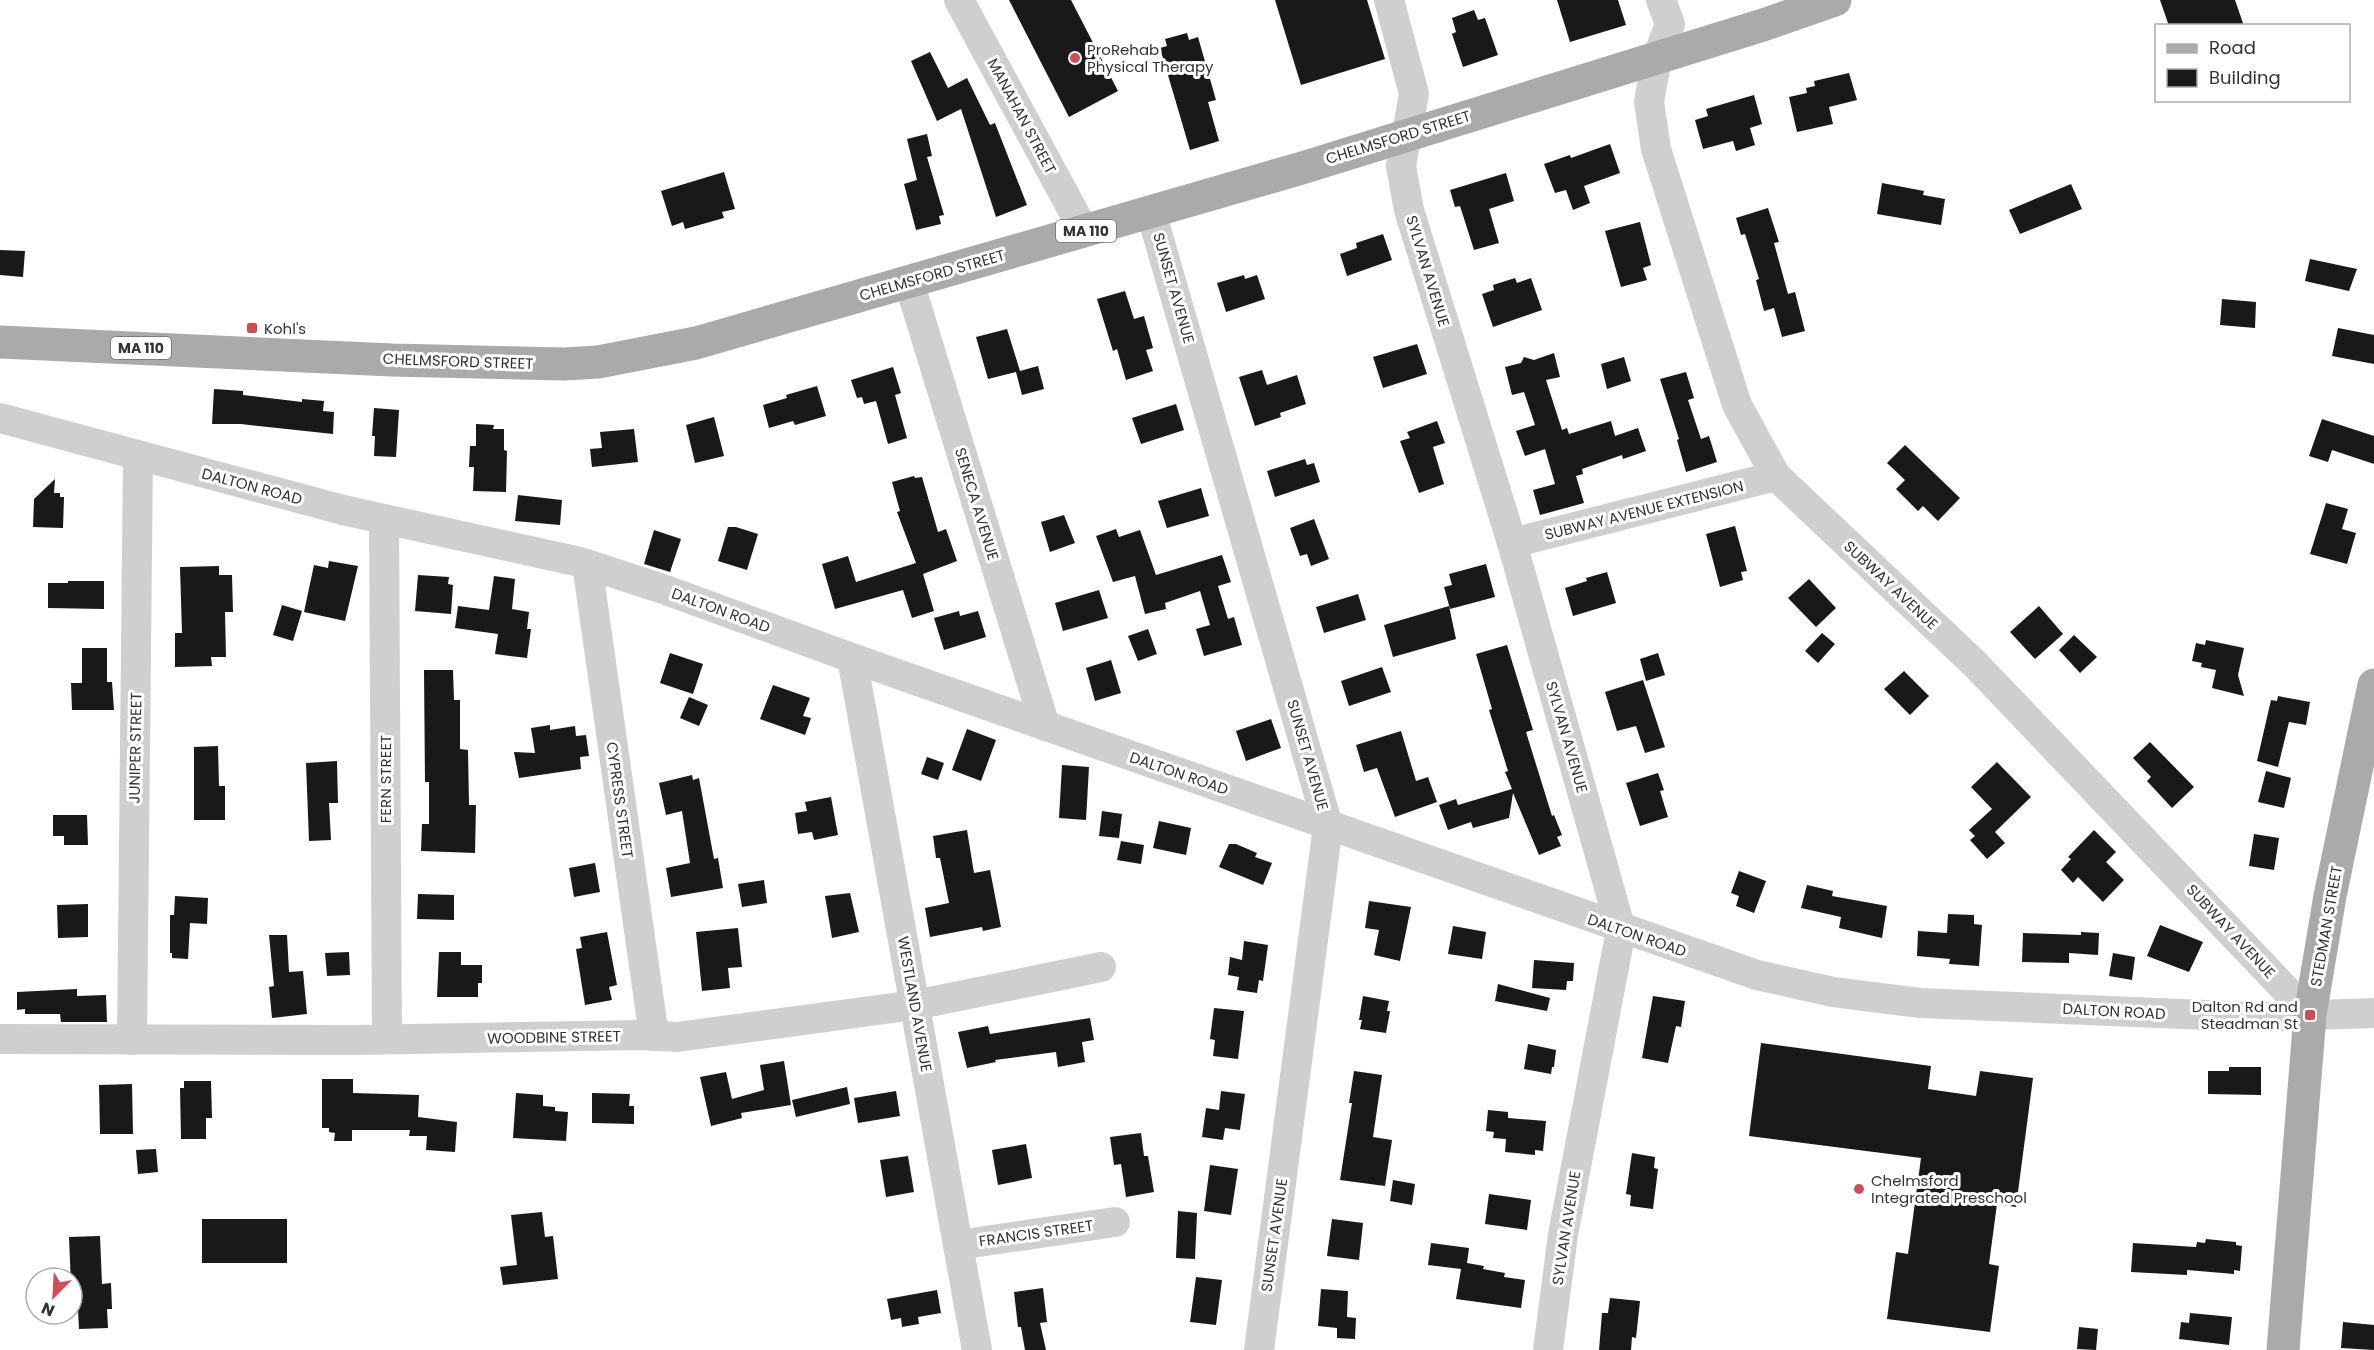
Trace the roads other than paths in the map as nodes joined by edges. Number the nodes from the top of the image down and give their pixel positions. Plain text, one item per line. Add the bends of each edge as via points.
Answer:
1 (959, 0) edge
2 (1389, 0) edge
3 (1661, 0) edge
4 (1836, 0) edge
5 (1657, 58) junction
6 (1408, 134) junction
7 (1151, 212) junction
8 (1084, 231) junction
9 (909, 282) junction
10 (0, 342) edge
11 (0, 418) edge
12 (138, 456) junction
13 (1776, 476) junction
14 (384, 519) junction
15 (1512, 543) junction
16 (587, 564) junction
17 (852, 658) junction
18 (2374, 685) edge
19 (1045, 726) junction
20 (1328, 826) junction
21 (1621, 930) junction
22 (1101, 968) dead end
23 (915, 1005) junction
24 (2374, 1013) edge
25 (2310, 1015) junction
26 (654, 1036) junction
27 (387, 1039) junction
28 (0, 1040) edge
29 (132, 1040) junction
30 (1115, 1221) dead end
31 (958, 1245) junction
32 (978, 1350) edge
33 (1259, 1350) edge
34 (1548, 1350) edge
35 (2283, 1350) edge

1 - 8 street, MANAHAN STREET
2 - 6 street, SYLVAN AVENUE via 1414,94
3 - 5 street, SUBWAY AVENUE via 1670,24
4 - 5 main road, CHELMSFORD STREET / MA 110
5 - 6 main road, CHELMSFORD STREET / MA 110
5 - 13 street, SUBWAY AVENUE via 1649,102 1656,149 1737,405
6 - 7 main road, CHELMSFORD STREET / MA 110
6 - 15 street, SYLVAN AVENUE via 1401,166 1409,210
7 - 8 main road, CHELMSFORD STREET / MA 110
7 - 20 street, SUNSET AVENUE
8 - 9 main road, CHELMSFORD STREET / MA 110
9 - 10 main road, CHELMSFORD STREET / MA 110 via 696,343 598,362 392,360
9 - 19 street, SENECA AVENUE
11 - 12 street, DALTON ROAD
12 - 14 street, DALTON ROAD
12 - 29 street, JUNIPER STREET
13 - 15 street, SUBWAY AVENUE EXTENSION
13 - 25 street, SUBWAY AVENUE via 1983,672
14 - 16 street, DALTON ROAD
14 - 27 street, FERN STREET
15 - 21 street, SYLVAN AVENUE
16 - 17 street, DALTON ROAD
16 - 26 street, CYPRESS STREET
17 - 19 street, DALTON ROAD
17 - 23 street, WESTLAND AVENUE
18 - 25 main road, STEDMAN STREET via 2330,896
19 - 20 street, DALTON ROAD
20 - 21 street, DALTON ROAD
20 - 33 street, SUNSET AVENUE
21 - 25 street, DALTON ROAD via 1757,975 1874,998 2232,1017
21 - 34 street, SYLVAN AVENUE via 1563,1236
22 - 23 street, WOODBINE STREET
23 - 26 street, WOODBINE STREET via 677,1037
23 - 31 street, WESTLAND AVENUE
24 - 25 street, DALTON ROAD
25 - 35 main road, STEDMAN STREET
26 - 27 street, WOODBINE STREET
27 - 29 street, WOODBINE STREET
28 - 29 street, WOODBINE STREET
30 - 31 street, FRANCIS STREET
31 - 32 street, WESTLAND AVENUE

